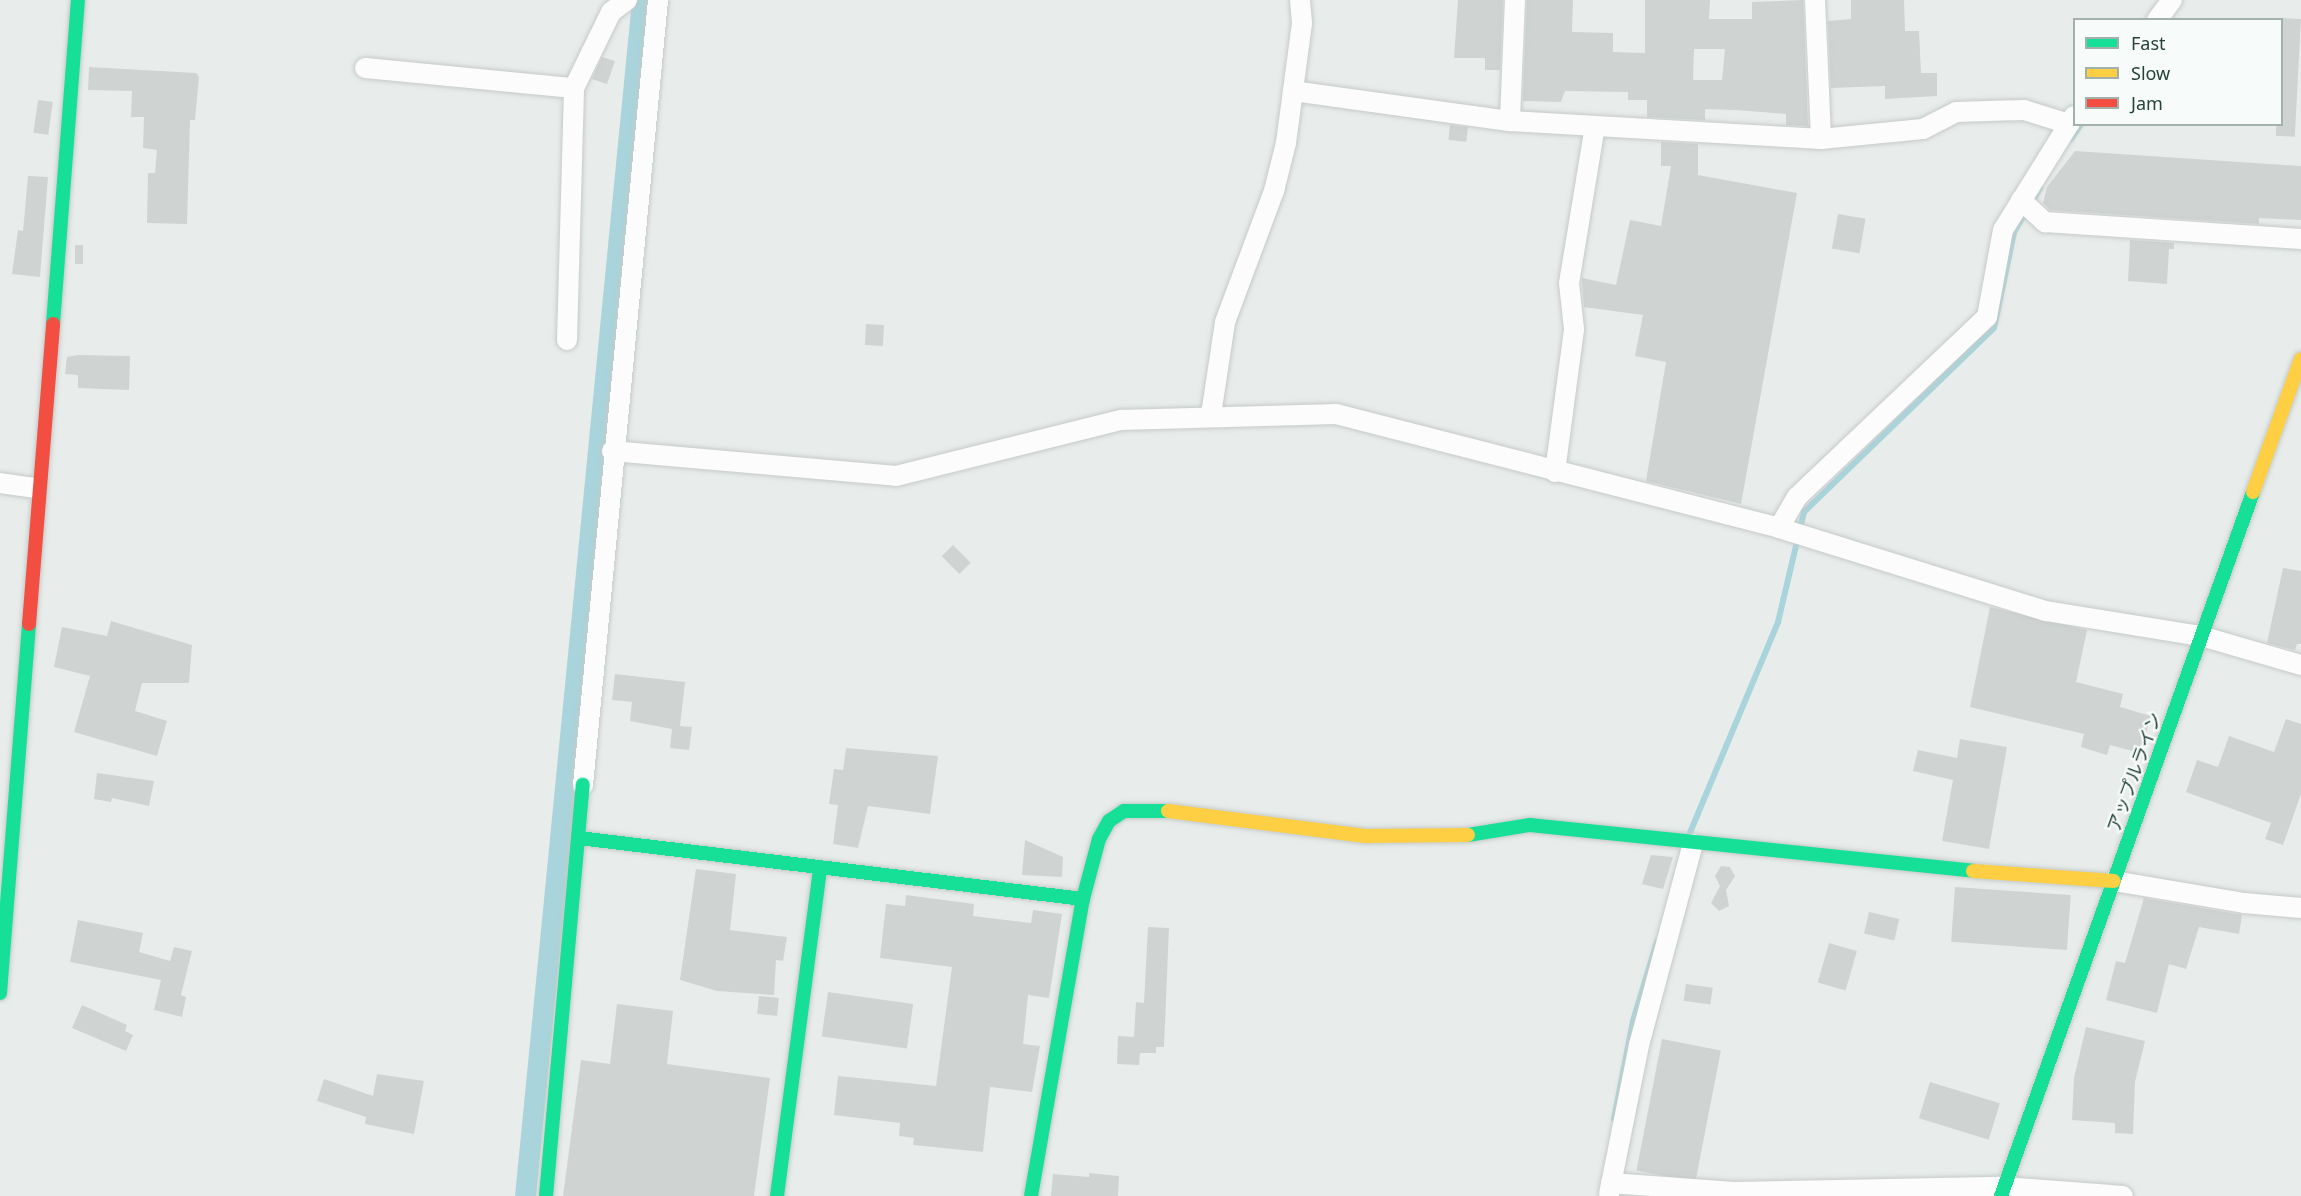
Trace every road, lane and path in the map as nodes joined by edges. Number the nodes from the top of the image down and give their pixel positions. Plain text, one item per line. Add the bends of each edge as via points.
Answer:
1 (78, 0) edge
2 (627, 0) edge
3 (658, 0) edge
4 (1300, 0) edge
5 (1515, 0) edge
6 (1815, 0) edge
7 (2172, 0) edge
8 (2158, 18) edge
9 (366, 68) dead end
10 (574, 88) junction
11 (1293, 91) junction
12 (2072, 120) edge
13 (1510, 121) junction
14 (1595, 126) junction
15 (1821, 139) junction
16 (2021, 200) junction
17 (2301, 239) edge
18 (567, 340) dead end
19 (2301, 359) edge
20 (1211, 415) junction
21 (612, 451) junction
22 (1555, 472) junction
23 (0, 483) edge
24 (38, 488) junction
25 (1779, 528) junction
26 (2201, 636) junction
27 (2301, 665) edge
28 (583, 785) joint
29 (579, 838) junction
30 (1693, 844) junction
31 (820, 870) junction
32 (2114, 881) junction
33 (1083, 899) junction
34 (2301, 908) edge
35 (0, 993) edge
36 (1610, 1189) edge
37 (2002, 1192) edge
38 (546, 1196) edge
39 (777, 1196) edge
40 (1031, 1196) edge
41 (2123, 1196) edge

1 - 24 main road
2 - 10 street via 611,12
3 - 21 street
4 - 11 street via 1302,23
5 - 13 street
6 - 15 street
7 - 8 street
9 - 10 street
10 - 18 street
11 - 13 street
11 - 20 street via 1274,191 1225,322
12 - 15 street via 2024,110 1956,112 1923,129
12 - 16 street
13 - 14 street
14 - 15 street
14 - 22 street via 1569,283 1574,329
16 - 17 street via 2046,222
16 - 25 street via 2004,231 1988,316 1797,497
19 - 26 main road, アップルライン
20 - 21 street via 1121,420 896,476
20 - 22 street via 1336,414
21 - 28 street
22 - 25 street
23 - 24 street
24 - 35 main road
25 - 26 street via 2046,611
26 - 27 street
26 - 32 main road, アップルライン
28 - 29 main road
29 - 31 main road
29 - 38 main road
30 - 32 main road via 1910,867
30 - 33 main road via 1530,825 1449,838 1368,836 1148,808 1124,811 1109,821 1099,839
30 - 36 street via 1639,1045
31 - 33 main road
31 - 39 main road
32 - 34 street via 2244,903
32 - 37 main road, アップルライン
33 - 40 main road
36 - 37 street
37 - 41 street

